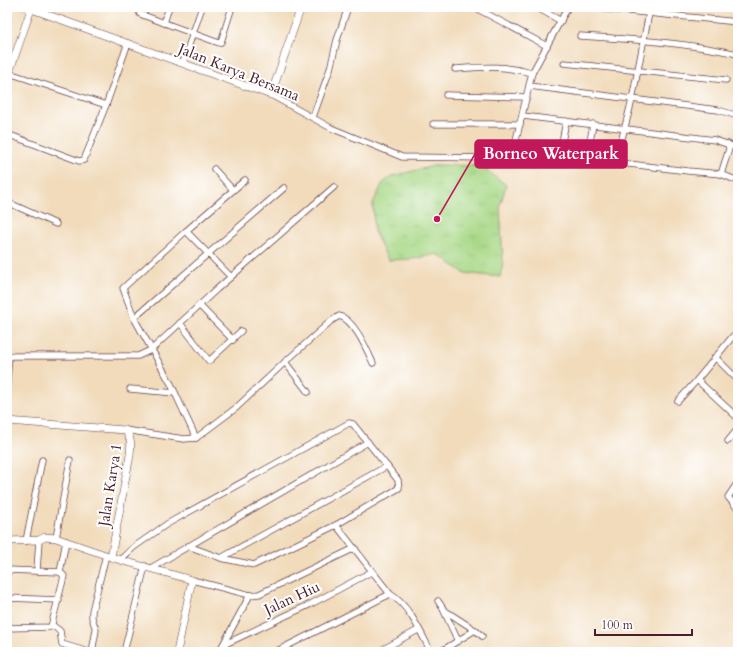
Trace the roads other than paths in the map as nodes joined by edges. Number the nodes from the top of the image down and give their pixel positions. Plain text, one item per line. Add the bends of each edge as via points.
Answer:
1 (139, 7) edge
2 (169, 7) edge
3 (202, 7) edge
4 (232, 7) edge
5 (302, 7) edge
6 (348, 7) edge
7 (474, 7) edge
8 (536, 7) edge
9 (568, 7) edge
10 (30, 8) edge
11 (607, 9) dead end
12 (649, 13) junction
13 (561, 21) junction
14 (738, 22) edge
15 (164, 23) junction
16 (193, 34) junction
17 (580, 36) dead end
18 (643, 41) junction
19 (128, 42) junction
20 (547, 46) junction
21 (738, 54) edge
22 (183, 62) junction
23 (564, 63) dead end
24 (455, 69) dead end
25 (637, 70) junction
26 (532, 74) junction
27 (8, 76) edge
28 (726, 80) dead end
29 (529, 86) junction
30 (271, 95) junction
31 (446, 95) dead end
32 (527, 97) junction
33 (632, 100) junction
34 (106, 105) junction
35 (523, 116) junction
36 (738, 116) edge
37 (313, 117) junction
38 (566, 121) junction
39 (433, 124) dead end
40 (520, 124) junction
41 (593, 124) junction
42 (624, 128) junction
43 (7, 134) edge
44 (728, 144) junction
45 (738, 148) edge
46 (512, 157) junction
47 (559, 158) junction
48 (587, 159) junction
49 (616, 161) junction
50 (214, 170) dead end
51 (721, 174) junction
52 (245, 180) dead end
53 (738, 181) edge
54 (334, 187) dead end
55 (284, 188) dead end
56 (233, 190) junction
57 (7, 202) edge
58 (56, 224) dead end
59 (186, 231) junction
60 (208, 254) junction
61 (231, 277) junction
62 (199, 305) junction
63 (134, 318) junction
64 (180, 323) junction
65 (738, 330) edge
66 (241, 331) dead end
67 (736, 336) edge
68 (233, 340) junction
69 (151, 350) junction
70 (715, 357) junction
71 (285, 362) junction
72 (373, 363) dead end
73 (697, 380) junction
74 (738, 380) edge
75 (7, 382) edge
76 (130, 389) dead end
77 (308, 392) dead end
78 (175, 393) junction
79 (678, 401) dead end
80 (738, 418) edge
81 (7, 420) edge
82 (738, 429) edge
83 (126, 430) junction
84 (196, 438) junction
85 (728, 441) dead end
86 (368, 442) junction
87 (42, 460) dead end
88 (70, 460) dead end
89 (387, 466) junction
90 (738, 482) edge
91 (738, 509) edge
92 (336, 525) junction
93 (56, 538) junction
94 (39, 540) junction
95 (7, 541) edge
96 (26, 541) junction
97 (66, 542) junction
98 (188, 546) junction
99 (355, 548) junction
100 (109, 556) junction
101 (221, 558) junction
102 (120, 560) junction
103 (148, 567) junction
104 (7, 570) edge
105 (37, 570) junction
106 (60, 572) junction
107 (371, 572) junction
108 (192, 580) junction
109 (390, 594) junction
110 (250, 595) junction
111 (7, 598) edge
112 (59, 600) junction
113 (438, 601) dead end
114 (444, 610) junction
115 (52, 626) junction
116 (7, 628) edge
117 (418, 630) junction
118 (475, 630) junction
119 (482, 636) dead end
120 (458, 641) junction
121 (223, 645) junction
122 (88, 652) edge
123 (92, 652) edge
124 (124, 652) edge
125 (177, 652) edge
126 (220, 652) edge
127 (275, 652) edge
128 (378, 652) edge
129 (431, 652) edge
130 (440, 652) edge

1 - 15 street via 140,14
2 - 15 street
3 - 16 street
4 - 16 street via 221,42
5 - 30 street
6 - 37 street
7 - 20 street
8 - 13 street
9 - 13 street
10 - 19 street, Jalan Karya Bersama
10 - 27 street
11 - 12 street
12 - 14 street
12 - 18 street
13 - 20 street
15 - 16 street
16 - 22 street
17 - 18 street
18 - 21 street
18 - 25 street
19 - 22 street, Jalan Karya Bersama
19 - 34 street
20 - 26 street
22 - 30 street, Jalan Karya Bersama
23 - 25 street
24 - 26 street via 499,66
25 - 28 street
25 - 33 street
26 - 29 street
27 - 34 street
29 - 32 street
29 - 33 street
30 - 37 street, Jalan Karya Bersama
31 - 32 street
32 - 35 street
33 - 36 street via 718,110
33 - 42 street
34 - 43 street via 84,160 81,161
35 - 38 street
35 - 40 street
37 - 46 street, Jalan Karya Bersama via 331,128 402,157
38 - 41 street
38 - 47 street
39 - 40 street
40 - 46 street
41 - 42 street
41 - 48 street
42 - 44 street
42 - 49 street
44 - 45 street
44 - 51 street via 729,149
46 - 47 street, Jalan Karya Bersama
47 - 48 street, Jalan Karya Bersama
48 - 49 street, Jalan Karya Bersama
49 - 51 street, Jalan Karya Bersama via 688,172
50 - 56 street
51 - 53 street, Jalan Karya Bersama
52 - 56 street
54 - 61 street
55 - 60 street
56 - 59 street
57 - 58 street
59 - 60 street
59 - 63 street via 124,286 123,292
60 - 61 street
60 - 63 street
61 - 62 street
62 - 64 street
62 - 68 street
63 - 69 street
64 - 68 street via 209,362
64 - 69 street
65 - 67 street
66 - 68 street
67 - 70 street
69 - 75 street via 138,356 9,356
69 - 78 street
70 - 73 street
70 - 74 street
71 - 72 street via 339,316 347,319 359,335
71 - 77 street
71 - 84 street via 236,408
73 - 79 street
73 - 80 street
76 - 78 street
78 - 84 street
81 - 83 street, Jalan Karya 1
82 - 85 street
83 - 84 street via 184,439
83 - 100 street, Jalan Karya 1 via 131,444
86 - 89 street
86 - 98 street
86 - 102 street via 353,424 342,426 167,524
87 - 96 street
88 - 93 street
89 - 92 street via 398,480 399,488
89 - 101 street
90 - 91 street via 728,497
92 - 99 street
92 - 101 street via 254,565
93 - 94 street via 45,537
93 - 97 street
94 - 96 street
94 - 105 street
95 - 96 street
97 - 100 street
97 - 106 street
98 - 101 street
98 - 103 street
99 - 107 street
99 - 110 street via 259,594
100 - 102 street
100 - 123 street via 92,611 96,630
102 - 103 street
103 - 108 street
103 - 124 street
104 - 105 street
105 - 106 street
106 - 112 street via 64,576
107 - 109 street
107 - 121 street, Jalan Hiu via 311,604
108 - 110 street
108 - 125 street
109 - 117 street via 398,598
109 - 127 street
110 - 121 street
111 - 112 street
112 - 115 street
113 - 114 street
114 - 118 street
114 - 120 street
115 - 116 street
115 - 122 street via 59,630 62,644
117 - 128 street
117 - 129 street
118 - 119 street
118 - 120 street
120 - 130 street
121 - 126 street

